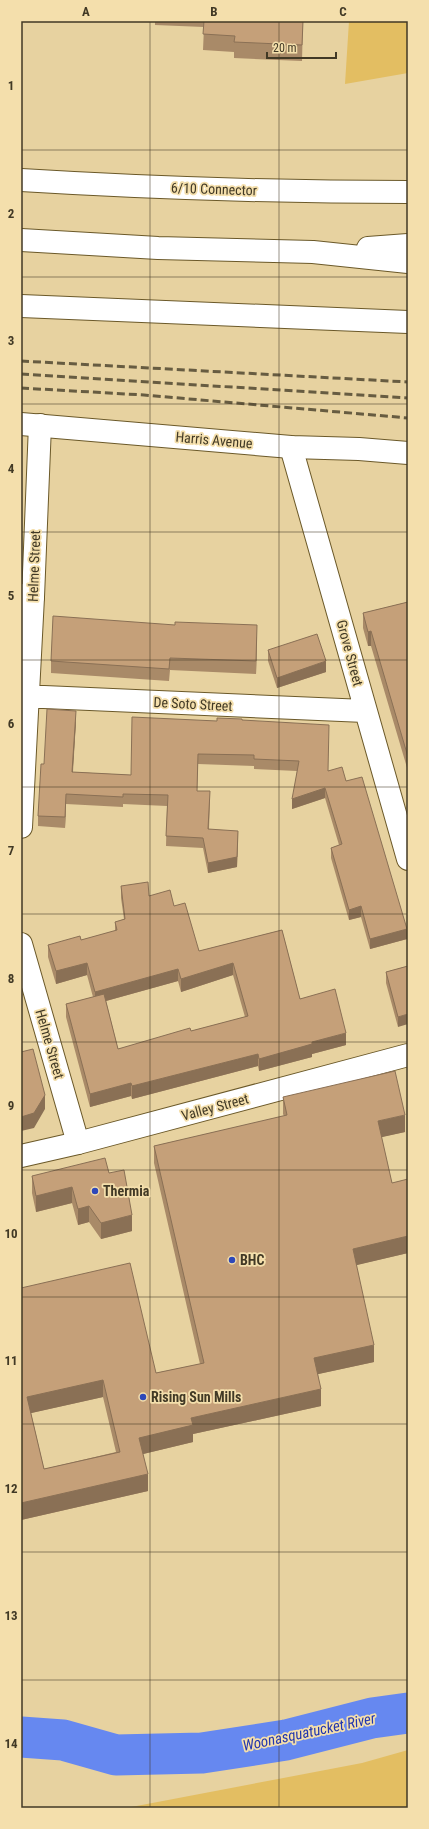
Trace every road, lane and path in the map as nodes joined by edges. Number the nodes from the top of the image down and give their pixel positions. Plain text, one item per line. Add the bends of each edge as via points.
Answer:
1 (21, 180) edge
2 (408, 192) edge
3 (21, 240) edge
4 (408, 245) edge
5 (313, 252) junction
6 (408, 262) edge
7 (21, 306) edge
8 (408, 322) edge
9 (30, 424) edge
10 (291, 447) junction
11 (408, 453) edge
12 (27, 596) edge
13 (24, 696) edge
14 (365, 711) junction
15 (21, 827) edge
16 (408, 859) edge
17 (21, 944) edge
18 (408, 1055) edge
19 (78, 1143) junction
20 (21, 1156) edge

1 - 2 main road, 6/10 Connector via 177,188
3 - 5 main road via 158,248
4 - 5 main road
5 - 6 main road
7 - 8 main road
9 - 10 main road, Harris Avenue
9 - 12 main road, Helme Street
10 - 11 main road, Harris Avenue
10 - 14 main road, Grove Street
12 - 13 main road, Helme Street
13 - 14 main road, De Soto Street
13 - 15 main road, Helme Street
14 - 16 main road, Grove Street
17 - 19 main road, Helme Street
18 - 19 main road, Valley Street
19 - 20 main road, Valley Street

